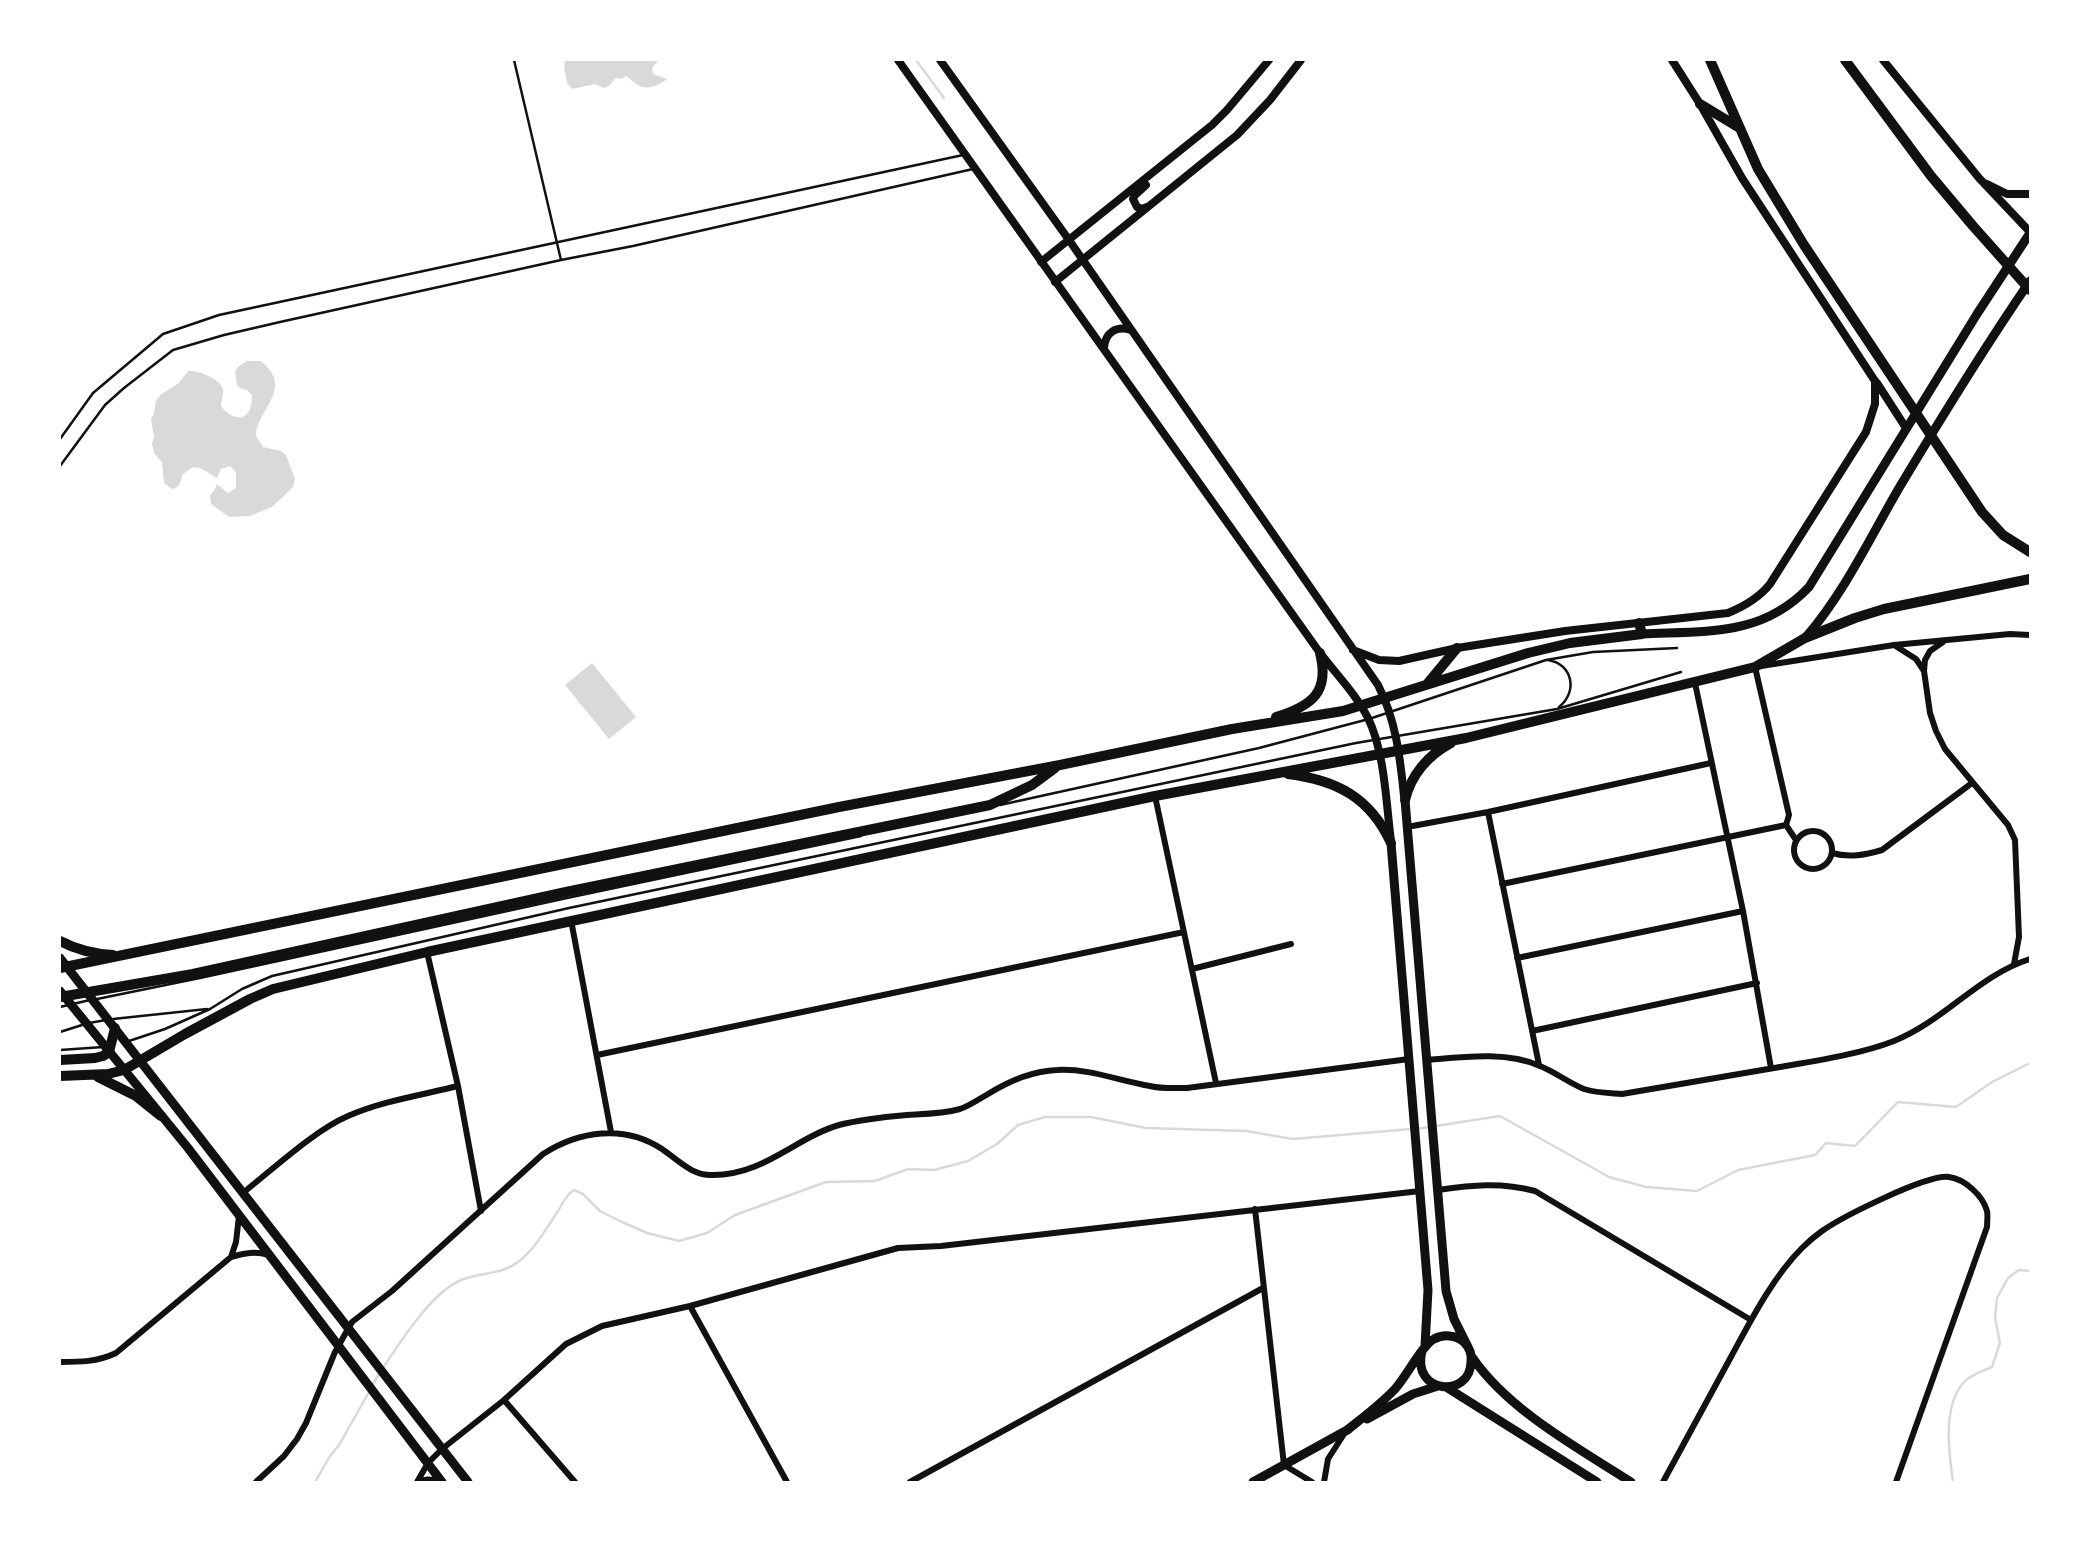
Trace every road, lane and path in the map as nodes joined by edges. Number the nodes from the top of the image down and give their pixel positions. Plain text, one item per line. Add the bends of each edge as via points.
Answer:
1 (514, 60) edge
2 (898, 60) edge
3 (940, 60) edge
4 (1269, 60) edge
5 (1301, 60) edge
6 (1672, 60) edge
7 (1710, 60) edge
8 (1845, 60) edge
9 (1883, 60) edge
10 (1700, 104) junction
11 (1738, 127) junction
12 (964, 155) junction
13 (974, 169) junction
14 (1154, 171) junction
15 (1979, 178) junction
16 (2031, 194) edge
17 (1150, 206) junction
18 (2031, 233) edge
19 (1069, 240) junction
20 (556, 241) junction
21 (561, 260) junction
22 (1041, 261) junction
23 (1083, 261) junction
24 (2031, 281) edge
25 (1055, 282) junction
26 (2031, 290) edge
27 (1131, 330) junction
28 (1104, 348) junction
29 (1875, 381) junction
30 (1906, 428) junction
31 (60, 439) edge
32 (60, 466) edge
33 (2031, 552) edge
34 (2031, 579) edge
35 (1639, 623) junction
36 (1642, 634) junction
37 (2031, 635) edge
38 (1805, 638) junction
39 (1948, 639) junction
40 (1894, 645) junction
41 (1457, 648) junction
42 (1677, 648) dead end
43 (1353, 650) junction
44 (1320, 653) junction
45 (1546, 660) junction
46 (1755, 667) junction
47 (1924, 671) junction
48 (1681, 672) dead end
49 (1695, 683) junction
50 (1427, 685) junction
51 (1384, 697) junction
52 (1360, 705) junction
53 (1556, 709) junction
54 (1391, 712) junction
55 (1369, 719) junction
56 (1232, 729) junction
57 (1397, 735) junction
58 (1466, 737) junction
59 (1376, 739) junction
60 (1399, 750) junction
61 (1379, 753) junction
62 (1711, 763) junction
63 (1060, 765) junction
64 (1277, 772) junction
65 (1972, 783) junction
66 (1155, 796) junction
67 (1405, 800) junction
68 (1488, 812) junction
69 (1786, 825) junction
70 (1407, 827) junction
71 (1726, 837) junction
72 (1796, 840) junction
73 (1391, 843) junction
74 (1832, 853) junction
75 (1502, 884) junction
76 (1743, 911) junction
77 (571, 920) junction
78 (1184, 932) junction
79 (60, 941) edge
80 (1291, 944) dead end
81 (142, 952) junction
82 (427, 952) junction
83 (60, 958) edge
84 (1517, 958) junction
85 (2031, 959) edge
86 (2014, 964) junction
87 (63, 968) edge
88 (1192, 969) junction
89 (1757, 983) junction
90 (90, 996) junction
91 (64, 997) edge
92 (60, 1007) edge
93 (210, 1009) junction
94 (86, 1024) junction
95 (112, 1024) junction
96 (1532, 1031) junction
97 (60, 1032) edge
98 (126, 1042) junction
99 (108, 1048) junction
100 (60, 1050) edge
101 (597, 1055) junction
102 (1409, 1059) junction
103 (60, 1060) edge
104 (1427, 1060) junction
105 (141, 1061) junction
106 (1539, 1065) junction
107 (1771, 1069) junction
108 (124, 1070) junction
109 (94, 1075) junction
110 (60, 1076) edge
111 (1216, 1083) junction
112 (458, 1086) junction
113 (161, 1116) junction
114 (611, 1132) junction
115 (1438, 1190) junction
116 (1420, 1191) junction
117 (244, 1192) junction
118 (1255, 1209) junction
119 (481, 1211) junction
120 (239, 1216) junction
121 (269, 1255) junction
122 (231, 1257) junction
123 (1263, 1288) junction
124 (690, 1306) junction
125 (1751, 1320) junction
126 (348, 1328) junction
127 (338, 1344) junction
128 (1424, 1349) junction
129 (1470, 1352) junction
130 (60, 1362) edge
131 (1442, 1387) junction
132 (504, 1400) junction
133 (1346, 1431) junction
134 (442, 1449) junction
135 (428, 1463) junction
136 (1284, 1465) junction
137 (256, 1482) edge
138 (419, 1482) edge
139 (441, 1482) edge
140 (468, 1482) edge
141 (575, 1482) edge
142 (787, 1482) edge
143 (910, 1482) edge
144 (1253, 1482) edge
145 (1312, 1482) edge
146 (1324, 1482) edge
147 (1597, 1482) edge
148 (1631, 1482) edge
149 (1664, 1482) edge
150 (1896, 1482) edge

1 - 20 lane
2 - 12 street
3 - 19 street
4 - 14 street via 1212,125
5 - 17 street via 1252,121
6 - 10 street
7 - 11 main road
8 - 26 main road via 1931,176
9 - 15 street
10 - 11 main road
10 - 29 street via 1742,178
11 - 33 main road via 1804,245 1982,512 2003,535
12 - 13 street
12 - 20 lane
13 - 21 lane
13 - 22 street
14 - 17 street via 1154,178 1133,199 1139,209
14 - 19 street
15 - 16 street via 2007,194
15 - 18 street
17 - 23 street
18 - 30 main road
19 - 22 street
19 - 23 street
20 - 21 lane
20 - 31 lane via 219,315 163,334 93,393
21 - 32 lane via 246,329 173,350 106,405
22 - 25 street
23 - 25 street
23 - 27 street
24 - 38 main road via 1923,448 1832,603
25 - 28 street
27 - 28 street via 1114,330
27 - 43 street
28 - 44 street
29 - 30 street
29 - 35 street via 1875,404 1866,432 1765,590 1728,612
30 - 36 main road via 1809,587 1793,603 1743,627
34 - 38 main road via 1884,609
35 - 36 main road
35 - 41 street
36 - 50 main road via 1570,643
37 - 39 street
38 - 46 main road
39 - 40 street
39 - 47 street via 1930,651
40 - 46 street
40 - 47 street via 1916,659
41 - 43 street via 1399,661 1379,660
41 - 50 main road
42 - 45 lane via 1593,652
43 - 51 street
44 - 52 street
44 - 56 main road via 1322,677 1311,702
45 - 53 lane via 1561,665 1570,678 1567,699
45 - 54 lane
46 - 49 main road
46 - 69 street via 1789,815
47 - 65 street via 1936,732
48 - 53 lane
49 - 58 main road
49 - 62 street
50 - 51 main road
51 - 52 main road
51 - 54 street
52 - 55 street
52 - 56 main road
53 - 57 lane
54 - 55 lane
54 - 57 street
55 - 59 street
55 - 90 lane via 847,840 201,978
56 - 63 main road
57 - 59 lane
57 - 60 street
58 - 60 main road
58 - 67 main road via 1429,758
59 - 61 street
59 - 93 lane via 272,975
60 - 61 main road
60 - 67 street
61 - 64 main road
61 - 73 street
62 - 68 street
62 - 71 street
63 - 81 main road
63 - 90 main road via 1032,785 990,804
64 - 66 main road
64 - 73 main road via 1323,780 1349,792 1376,816
65 - 74 street via 1882,850 1866,855
65 - 86 street via 2015,840 2019,937
66 - 77 main road
66 - 78 street
67 - 70 main road
68 - 70 street
68 - 75 street
69 - 71 street
69 - 72 street
70 - 104 main road
71 - 75 street
71 - 76 street
72 - 74 street via 1809,831 1819,831 1828,838
72 - 74 street via 1795,860 1806,868 1819,868
73 - 102 main road
75 - 84 street
76 - 84 street
76 - 89 street
77 - 82 main road
77 - 101 street
78 - 88 street
78 - 101 street
79 - 81 main road via 96,954
80 - 88 street
81 - 87 main road
82 - 105 main road via 273,989
82 - 112 street
83 - 87 main road
84 - 96 street
85 - 86 street
86 - 107 street via 1893,1041
87 - 90 main road
88 - 111 street
89 - 96 street
89 - 107 street
90 - 91 main road
90 - 95 main road
91 - 92 lane
91 - 94 main road
93 - 95 lane via 120,1018
93 - 98 lane
94 - 95 lane
94 - 97 lane
94 - 99 main road
95 - 98 main road
95 - 99 main road
96 - 106 street
98 - 99 lane
98 - 105 main road
99 - 100 lane
99 - 103 main road via 95,1058
99 - 108 main road
101 - 114 street
102 - 111 street
102 - 116 main road
104 - 106 street via 1482,1056
104 - 115 main road
105 - 108 main road
105 - 117 main road
106 - 107 street via 1584,1089 1622,1094
108 - 109 main road
108 - 113 main road
109 - 110 main road
109 - 113 main road via 129,1091
111 - 114 street via 1153,1087 1082,1071 1036,1073 1007,1082 962,1108 831,1127 761,1165 711,1176 692,1171 659,1147
112 - 117 street via 348,1116 324,1129
112 - 119 street
113 - 120 main road
114 - 119 street via 560,1143
115 - 125 street via 1514,1185 1535,1191
115 - 129 main road via 1446,1291
116 - 118 street
116 - 128 main road via 1428,1290
117 - 126 main road
118 - 123 street
118 - 124 street via 898,1248
119 - 126 street
120 - 121 main road
120 - 122 street
121 - 122 street via 258,1252
121 - 127 main road
122 - 130 street via 116,1353 88,1362
123 - 136 street
123 - 143 street
124 - 132 street via 602,1326 566,1344
124 - 142 street
125 - 149 street
125 - 150 street via 1786,1267 1822,1231 1938,1177 1961,1181 1973,1189 1987,1212 1987,1227
126 - 127 street
126 - 134 main road
127 - 135 main road
127 - 137 street via 306,1423 284,1456
128 - 129 main road via 1435,1338 1447,1335 1459,1339
128 - 131 main road via 1422,1372
128 - 133 main road via 1394,1391
129 - 131 main road via 1469,1374 1455,1385
129 - 148 main road via 1489,1380 1523,1411
131 - 133 main road via 1413,1394
131 - 147 main road
132 - 134 street
132 - 141 street
133 - 136 main road
133 - 146 street via 1328,1459
134 - 135 street
134 - 140 main road
135 - 138 street
135 - 139 main road
136 - 144 main road
136 - 145 street
138 - 139 main road

